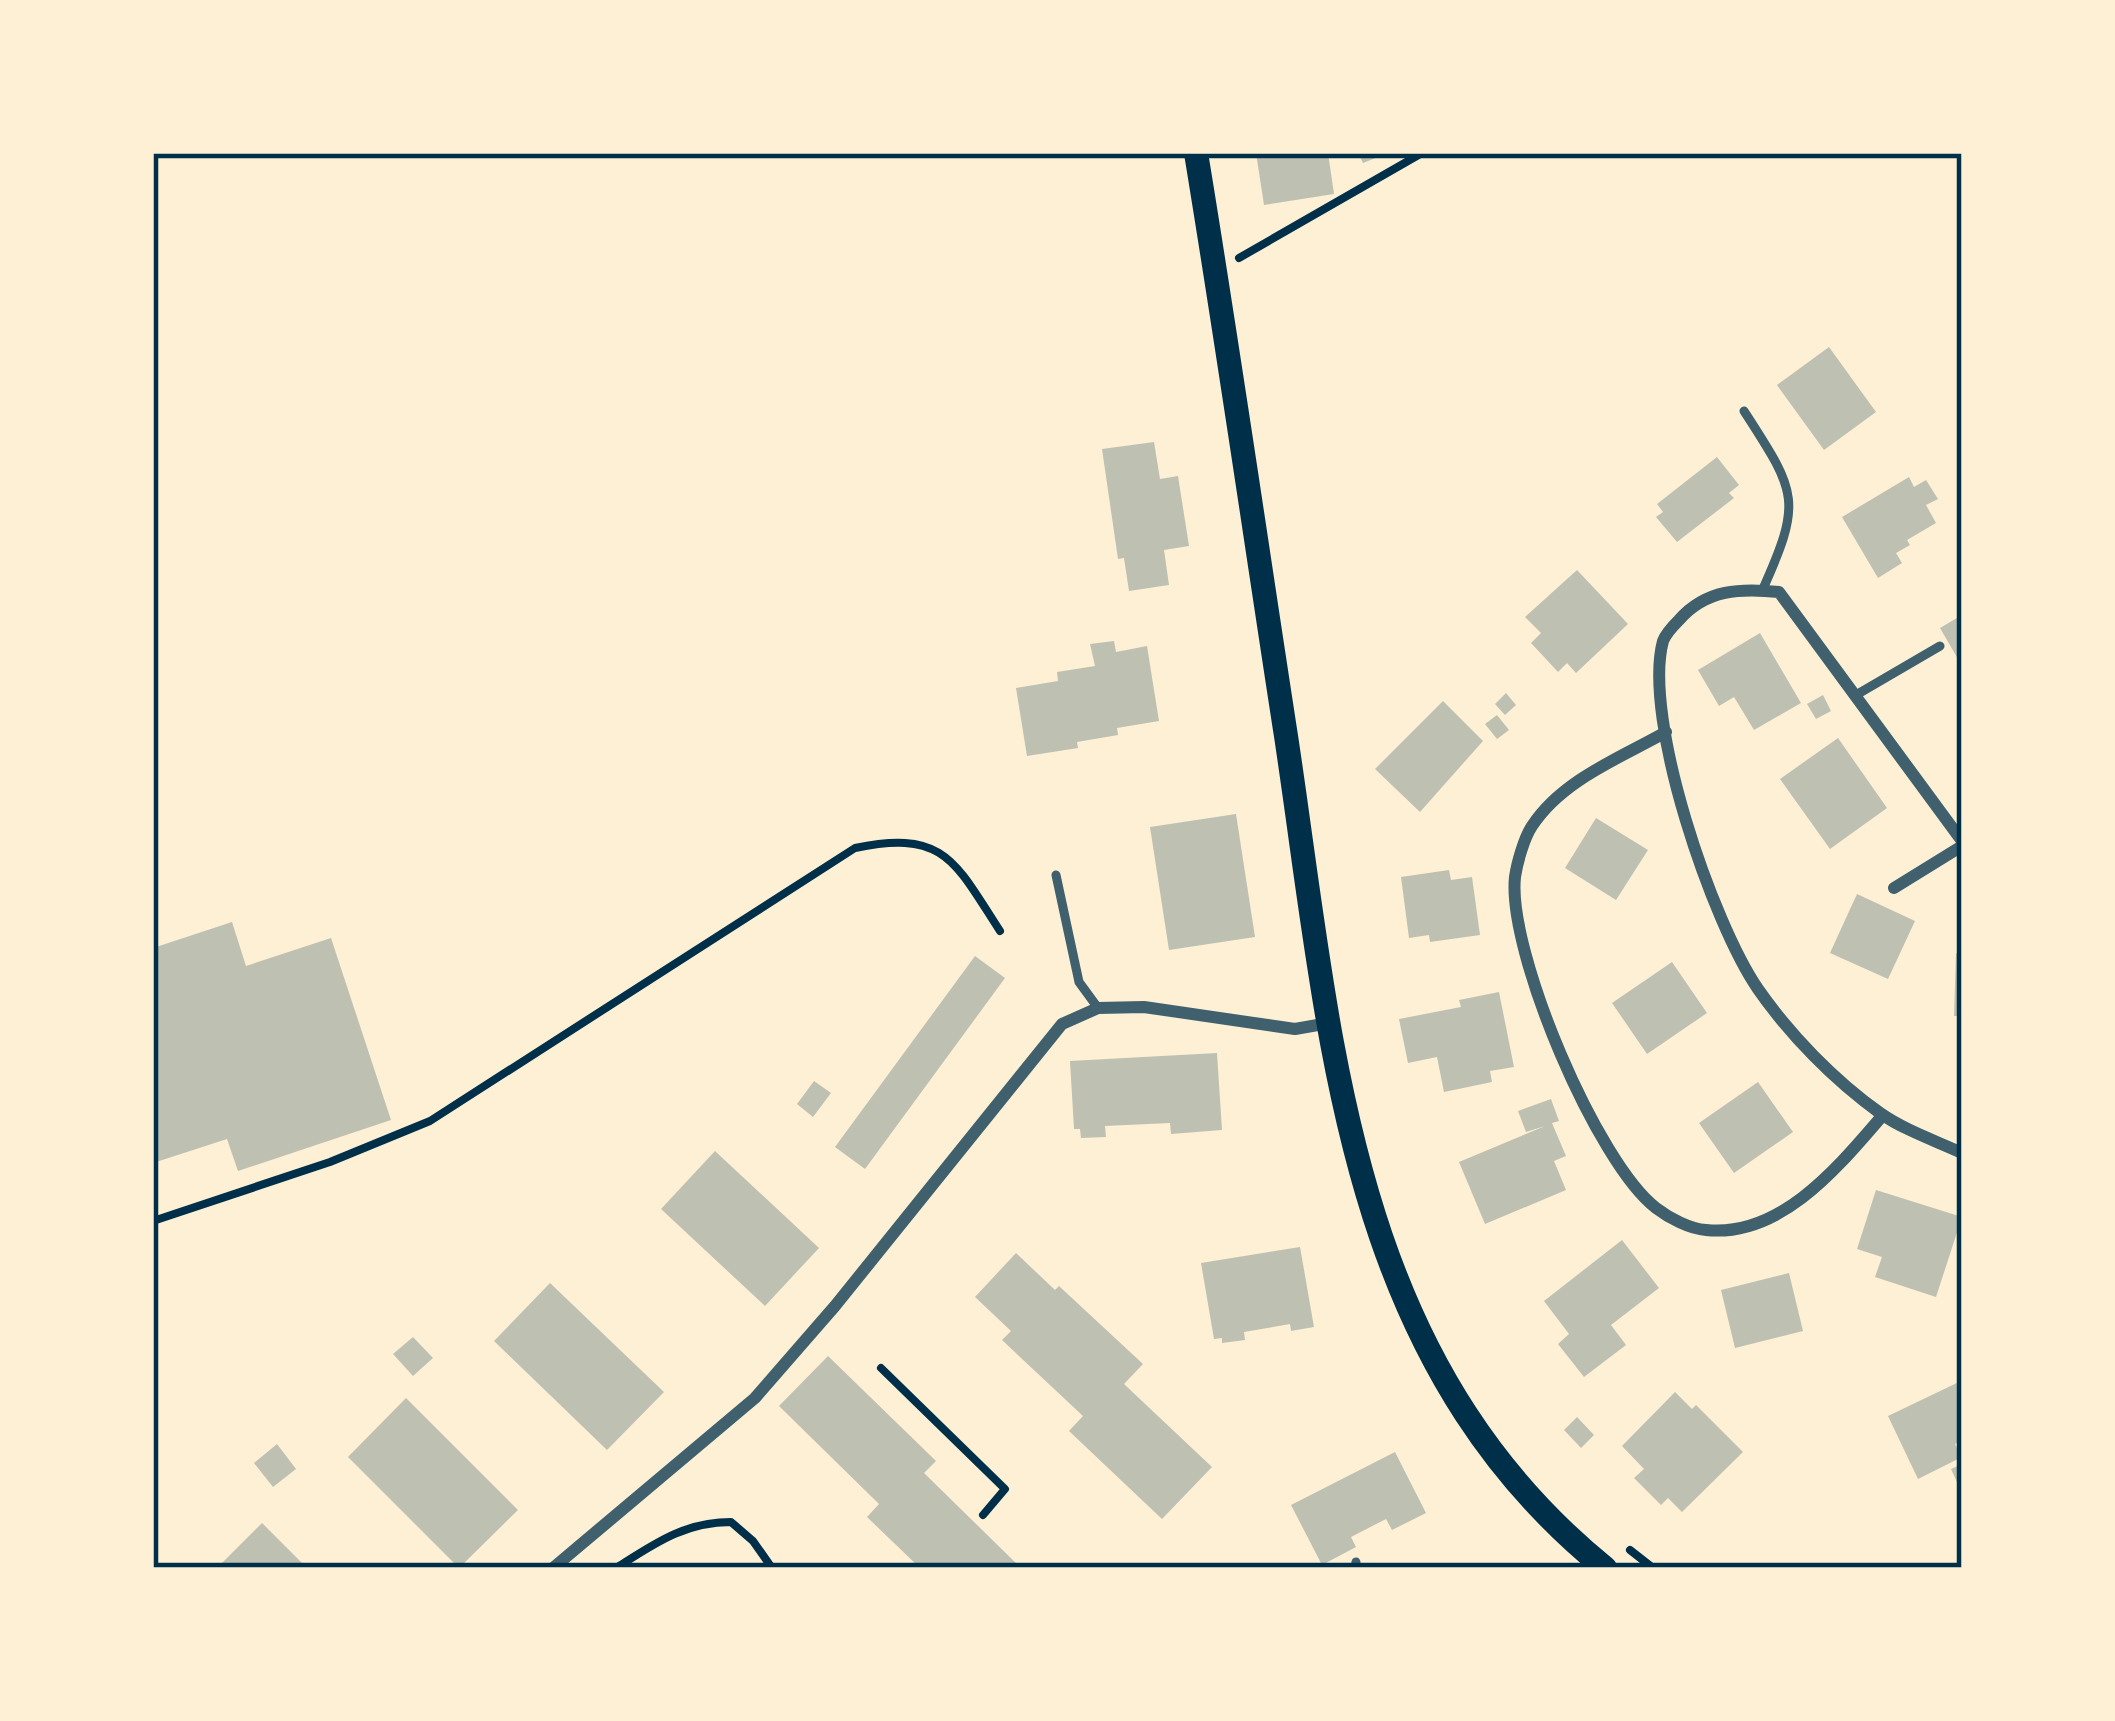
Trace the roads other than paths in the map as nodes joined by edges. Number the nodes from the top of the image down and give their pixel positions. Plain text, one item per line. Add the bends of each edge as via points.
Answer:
1 (1196, 153) edge
2 (1744, 411) dead end
3 (1762, 590) junction
4 (1940, 646) dead end
5 (1856, 695) junction
6 (1666, 732) junction
7 (1962, 843) edge
8 (1056, 875) dead end
9 (1894, 888) dead end
10 (1098, 1008) junction
11 (1330, 1023) junction
12 (1882, 1115) junction
13 (1962, 1153) edge
14 (553, 1568) edge
15 (1605, 1568) edge

1 - 11 main road
2 - 3 lane via 1775,460 1791,513
3 - 5 street via 1779,592
3 - 6 street via 1713,594 1664,638
4 - 5 lane
5 - 7 street
6 - 12 street via 1694,851 1728,940 1801,1040
6 - 12 street via 1551,802 1530,829 1515,878 1536,994 1624,1173 1655,1208 1687,1225 1735,1229 1766,1220 1828,1178
7 - 9 street
8 - 10 lane via 1079,982
10 - 11 street via 1295,1029
10 - 14 street via 1062,1024 755,1398
11 - 15 main road via 1353,1149 1420,1339 1534,1502
12 - 13 street

